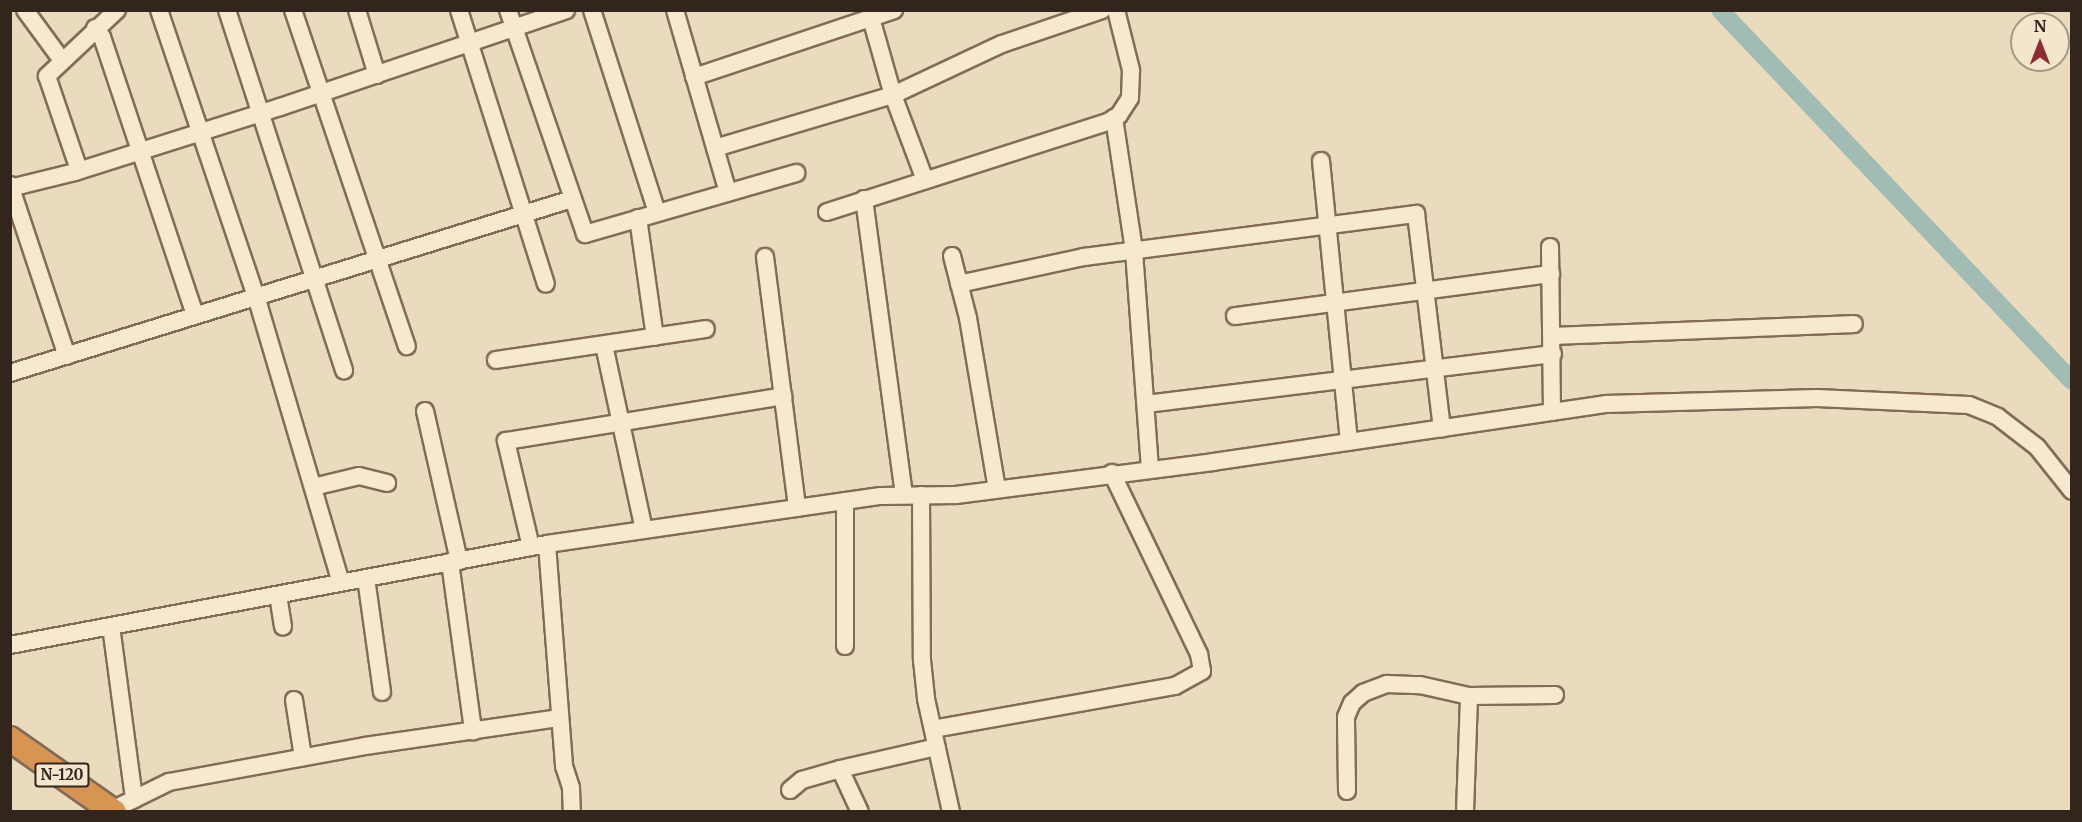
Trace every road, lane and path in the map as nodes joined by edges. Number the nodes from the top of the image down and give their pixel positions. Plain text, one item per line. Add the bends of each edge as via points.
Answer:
1 (25, 10) edge
2 (117, 10) edge
3 (159, 10) edge
4 (227, 10) edge
5 (293, 10) edge
6 (357, 10) edge
7 (459, 10) edge
8 (508, 10) edge
9 (566, 10) edge
10 (592, 10) edge
11 (675, 10) edge
12 (894, 10) edge
13 (1102, 10) edge
14 (1116, 10) edge
15 (871, 18) junction
16 (95, 28) junction
17 (515, 29) junction
18 (471, 44) junction
19 (61, 59) junction
20 (377, 75) junction
21 (694, 77) junction
22 (320, 93) junction
23 (893, 95) junction
24 (260, 112) junction
25 (1114, 118) junction
26 (199, 131) junction
27 (715, 148) junction
28 (138, 151) junction
29 (1321, 161) dead end
30 (79, 170) junction
31 (796, 173) dead end
32 (925, 180) junction
33 (11, 187) edge
34 (728, 192) junction
35 (572, 199) junction
36 (864, 199) junction
37 (657, 212) junction
38 (827, 212) dead end
39 (524, 213) junction
40 (638, 218) junction
41 (1327, 224) junction
42 (1550, 247) dead end
43 (1134, 251) junction
44 (952, 256) dead end
45 (765, 257) dead end
46 (377, 258) junction
47 (1551, 274) junction
48 (314, 277) junction
49 (546, 284) dead end
50 (960, 284) junction
51 (1425, 291) junction
52 (256, 296) junction
53 (1335, 303) junction
54 (195, 315) junction
55 (1235, 316) dead end
56 (1854, 324) dead end
57 (706, 329) dead end
58 (1554, 336) junction
59 (656, 337) junction
60 (603, 345) junction
61 (407, 346) dead end
62 (1553, 354) junction
63 (67, 356) junction
64 (496, 360) dead end
65 (1435, 369) junction
66 (344, 371) dead end
67 (10, 373) edge
68 (1343, 380) junction
69 (783, 396) junction
70 (1146, 404) junction
71 (424, 411) dead end
72 (1552, 412) junction
73 (620, 422) junction
74 (1442, 428) junction
75 (1349, 442) junction
76 (1150, 469) junction
77 (1112, 473) junction
78 (387, 483) dead end
79 (313, 487) junction
80 (996, 489) junction
81 (2072, 491) edge
82 (904, 495) junction
83 (921, 495) junction
84 (845, 501) junction
85 (798, 508) junction
86 (644, 530) junction
87 (539, 546) junction
88 (455, 562) junction
89 (366, 578) junction
90 (341, 583) junction
91 (278, 595) junction
92 (111, 626) junction
93 (283, 627) dead end
94 (10, 645) edge
95 (845, 646) dead end
96 (382, 692) dead end
97 (1555, 695) dead end
98 (1469, 696) junction
99 (294, 700) dead end
100 (560, 718) junction
101 (933, 729) junction
102 (473, 731) junction
103 (10, 739) edge
104 (937, 747) junction
105 (303, 757) junction
106 (840, 769) junction
107 (790, 790) dead end
108 (1347, 791) dead end
109 (120, 807) edge
110 (572, 812) edge
111 (860, 812) edge
112 (951, 812) edge
113 (1465, 812) edge

1 - 19 street
2 - 16 street
3 - 26 street
4 - 24 street
5 - 22 street
6 - 20 street
7 - 18 street
8 - 17 street
9 - 17 street
10 - 37 street
11 - 21 street
12 - 15 street
13 - 23 street via 1002,44
14 - 25 street via 1131,70 1130,98
15 - 21 street
15 - 23 street
16 - 19 street
16 - 28 street via 102,37
17 - 18 street
17 - 35 street
18 - 20 street
18 - 39 street
19 - 30 street via 47,76
20 - 22 street
21 - 27 street
22 - 24 street
22 - 46 street
23 - 27 street
23 - 32 street
24 - 26 street
24 - 48 street
25 - 32 street
25 - 43 street
26 - 28 street
26 - 52 street
27 - 34 street
28 - 30 street
28 - 54 street
29 - 41 street
30 - 33 street
31 - 34 street
32 - 36 street
33 - 63 street
34 - 37 street
35 - 39 street
35 - 40 street via 585,234
36 - 38 street
36 - 82 street
37 - 40 street
39 - 46 street
39 - 49 street
40 - 59 street
41 - 43 street
41 - 51 street via 1416,214
41 - 53 street
42 - 47 street
43 - 50 street via 1084,257
43 - 70 street
44 - 50 street
45 - 69 street
46 - 48 street
46 - 61 street
47 - 51 street
47 - 58 street
48 - 52 street
48 - 66 street
50 - 80 street
51 - 53 street
51 - 65 street
52 - 54 street
52 - 79 street
53 - 55 street
53 - 68 street
54 - 63 street
56 - 58 street
57 - 59 street
58 - 62 street
59 - 60 street
60 - 64 street
60 - 73 street
62 - 65 street
62 - 72 street
63 - 67 street
65 - 68 street
65 - 74 street
68 - 70 street
68 - 75 street
69 - 73 street
69 - 85 street
70 - 76 street
71 - 88 street
72 - 74 street
72 - 81 street via 1606,404 1718,399 1909,400 1969,405 1998,417 2037,447
73 - 86 street
73 - 87 street via 506,441
74 - 75 street
75 - 76 street
76 - 77 street
77 - 80 street
77 - 101 street via 1199,654 1202,671 1175,686
78 - 79 street via 359,476
79 - 90 street
80 - 83 street
82 - 83 street
82 - 84 street
83 - 101 street via 922,660
84 - 85 street
84 - 95 street
85 - 86 street
86 - 87 street
87 - 88 street
87 - 100 street
88 - 89 street
88 - 102 street
89 - 90 street
89 - 96 street
90 - 91 street
91 - 92 street
91 - 93 street
92 - 94 street
92 - 109 street
97 - 98 street
98 - 108 street via 1420,685 1387,684 1363,693 1352,703 1346,717
98 - 113 street
99 - 105 street
100 - 102 street
100 - 110 street
101 - 104 street
102 - 105 street
103 - 109 highway, N-120
104 - 106 street
104 - 112 street
105 - 109 street via 169,782
106 - 107 street via 802,780
106 - 111 street

